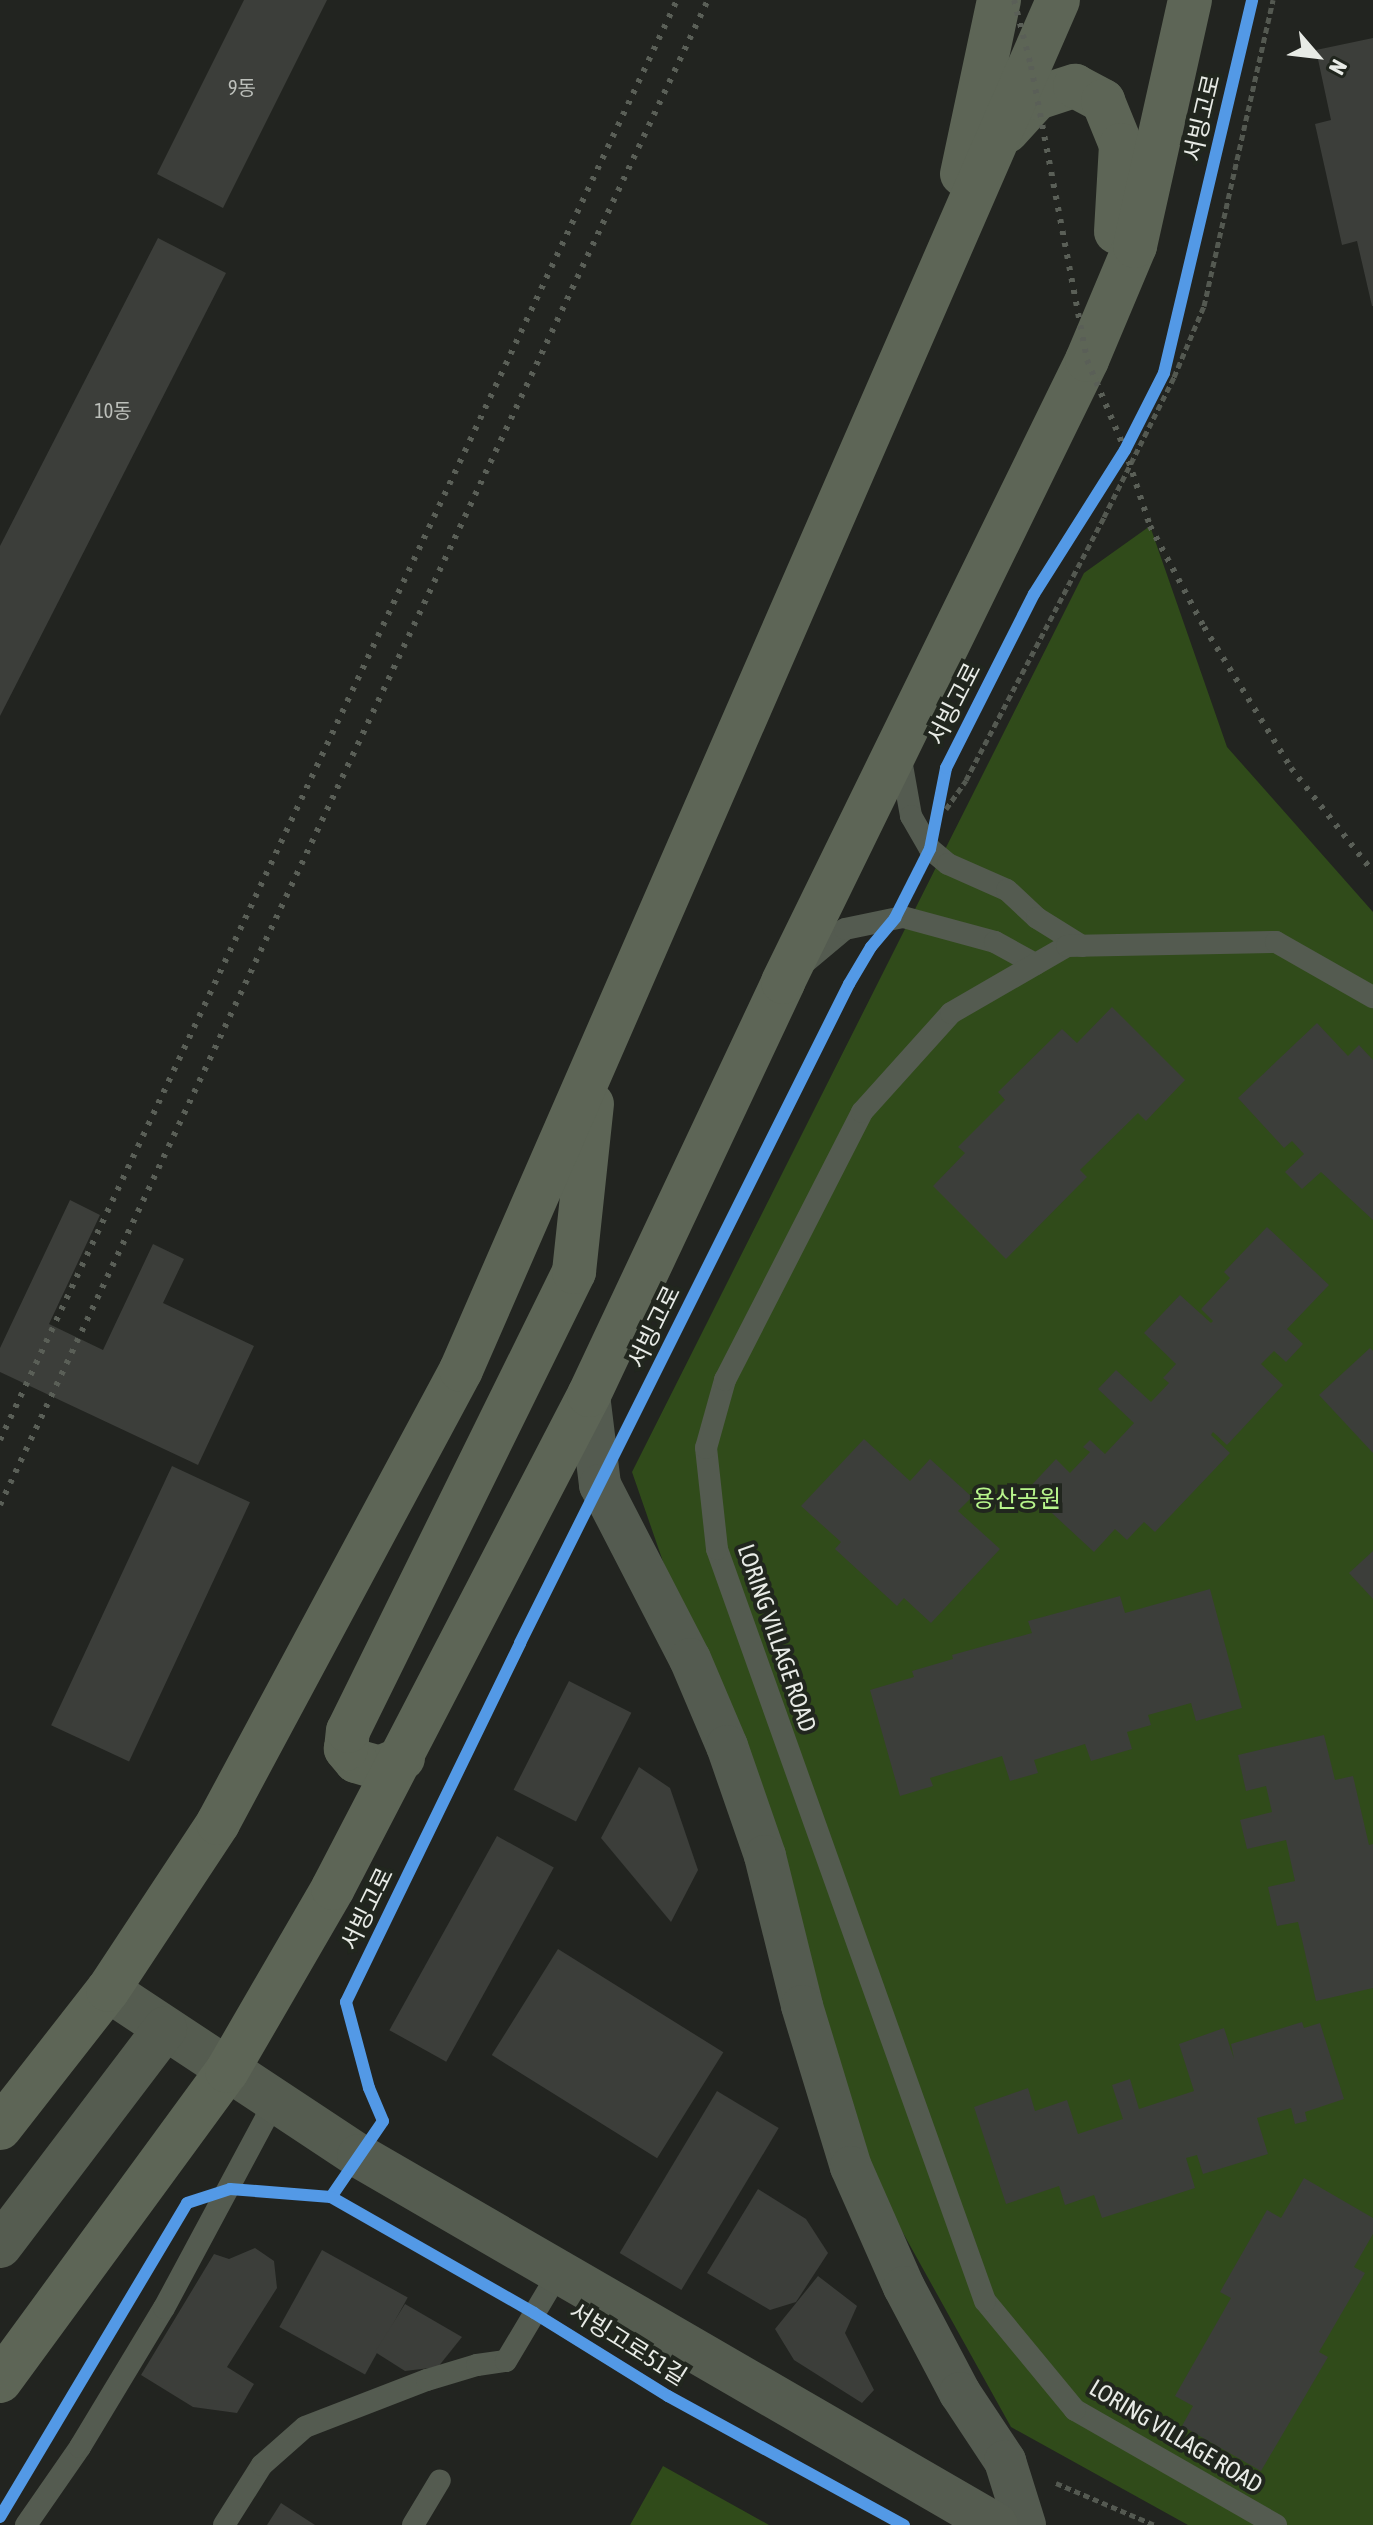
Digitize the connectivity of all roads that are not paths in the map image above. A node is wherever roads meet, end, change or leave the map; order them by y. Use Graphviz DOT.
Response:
graph roads {
  1 [pos="999,0"];
  2 [pos="1058,0"];
  3 [pos="1190,0"];
  4 [pos="995,145"];
  5 [pos="944,255"];
  6 [pos="1112,300"];
  7 [pos="899,749"];
  8 [pos="1082,946"];
  9 [pos="1035,964"];
  10 [pos="783,982"];
  11 [pos="1373,997"];
  12 [pos="596,1062"];
  13 [pos="589,1395"];
  14 [pos="403,1758"];
  15 [pos="108,1990"];
  16 [pos="165,2029"];
  17 [pos="227,2071"];
  18 [pos="275,2101"];
  19 [pos="0,2128"];
  20 [pos="0,2246"];
  21 [pos="559,2272"];
  22 [pos="0,2381"];
  23 [pos="440,2480"];
  24 [pos="26,2525"];
  25 [pos="224,2525"];
  26 [pos="413,2525"];
  27 [pos="996,2525"];
  28 [pos="1025,2525"];
  29 [pos="1276,2525"];
  1 -- 5 [label="main road"];
  2 -- 4 [label="main road"];
  3 -- 6 [label="main road, 서빙고로"];
  4 -- 5 [label="main road"];
  4 -- 6 [label="main road"];
  5 -- 12 [label="main road"];
  6 -- 7 [label="main road, 서빙고로"];
  7 -- 8 [label="lane"];
  7 -- 10 [label="main road, 서빙고로"];
  8 -- 9 [label="lane, LORING VILLAGE ROAD"];
  8 -- 11 [label="lane, LORING VILLAGE ROAD"];
  9 -- 10 [label="lane"];
  9 -- 29 [label="lane, LORING VILLAGE ROAD"];
  10 -- 13 [label="main road, 서빙고로"];
  12 -- 14 [label="main road"];
  12 -- 15 [label="main road"];
  13 -- 14 [label="main road, 서빙고로"];
  13 -- 28 [label="street"];
  14 -- 17 [label="main road, 서빙고로"];
  15 -- 16 [label="main road, 서빙고로51길"];
  15 -- 19 [label="main road"];
  16 -- 17 [label="main road, 서빙고로51길"];
  16 -- 20 [label="main road"];
  17 -- 18 [label="main road, 서빙고로51길"];
  17 -- 22 [label="main road, 서빙고로"];
  18 -- 21 [label="main road, 서빙고로51길"];
  18 -- 24 [label="lane"];
  21 -- 25 [label="lane"];
  21 -- 27 [label="main road, 서빙고로51길"];
  23 -- 26 [label="lane"];
}
